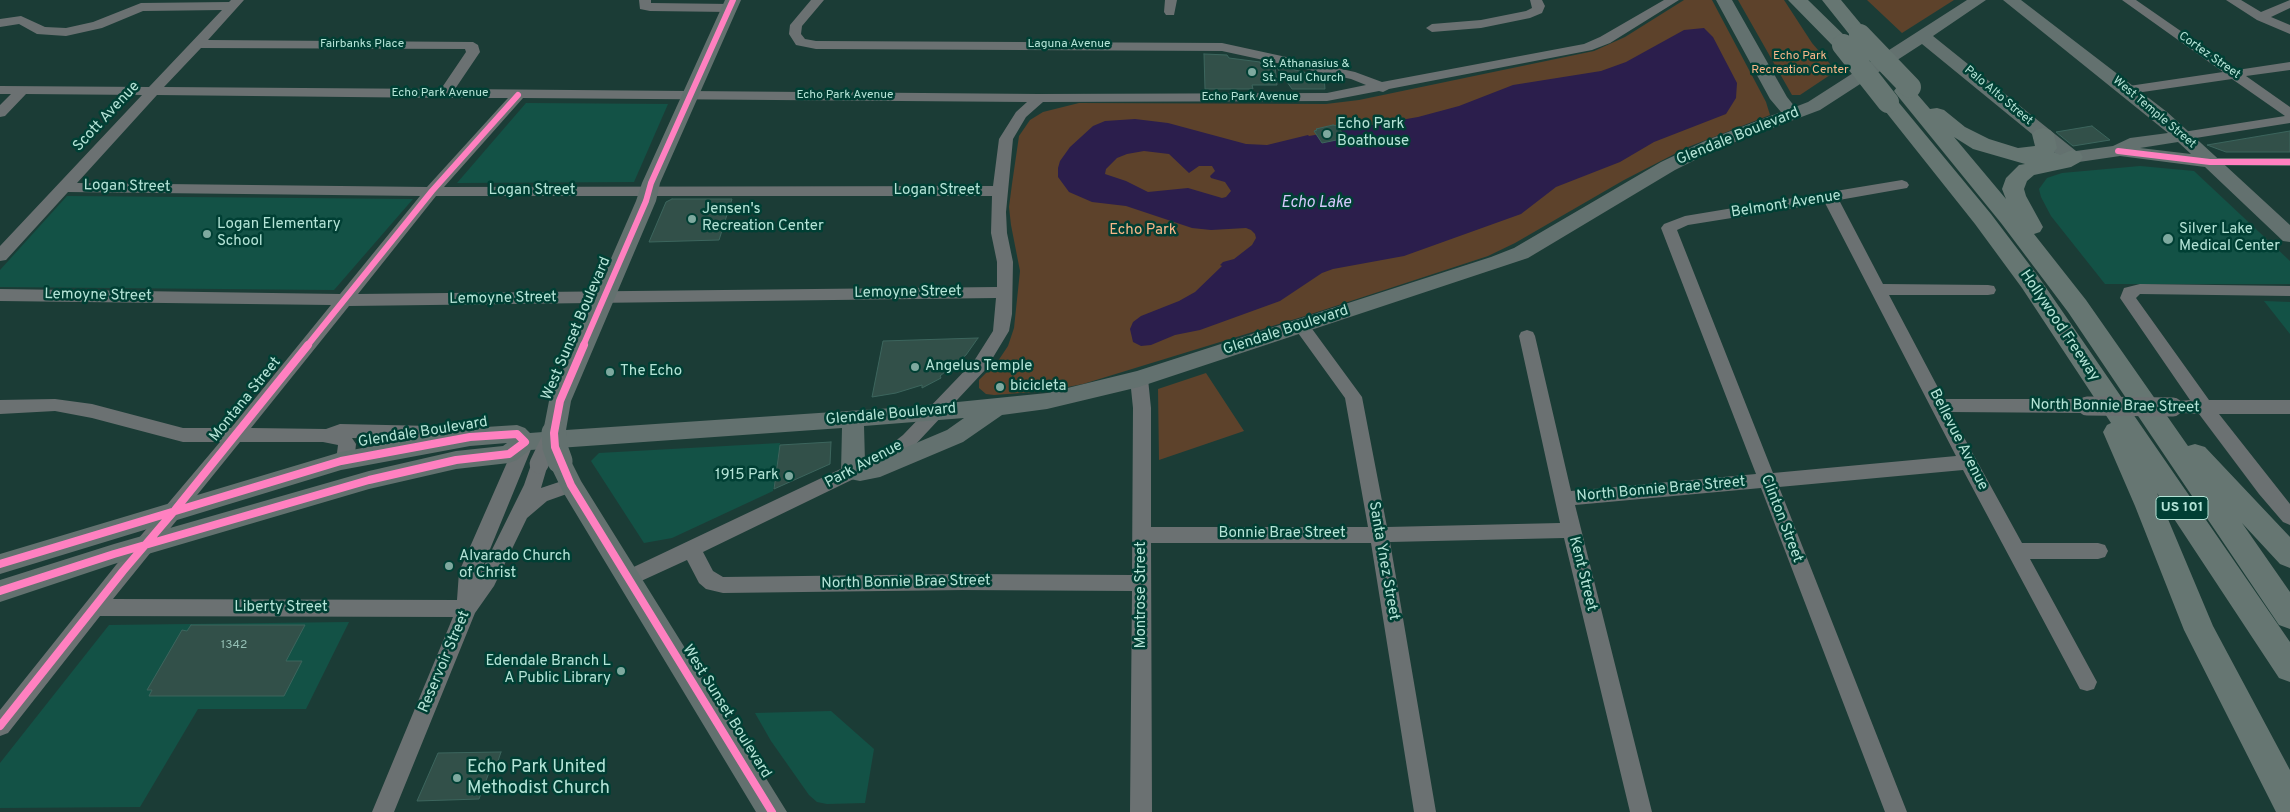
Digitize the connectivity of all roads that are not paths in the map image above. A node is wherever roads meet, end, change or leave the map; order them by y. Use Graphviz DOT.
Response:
graph roads {
  1 [pos="645,0"];
  2 [pos="818,0"];
  3 [pos="1536,0"];
  4 [pos="1673,0"];
  5 [pos="1724,0"];
  6 [pos="1798,0"];
  7 [pos="1807,0"];
  8 [pos="1831,0"];
  9 [pos="1978,0"];
  10 [pos="2011,0"];
  11 [pos="2128,0"];
  12 [pos="2232,0"];
  13 [pos="235,3"];
  14 [pos="2290,3"];
  15 [pos="731,4"];
  16 [pos="2261,17"];
  17 [pos="0,22"];
  18 [pos="1432,28"];
  19 [pos="2290,30"];
  20 [pos="1922,37"];
  21 [pos="1851,40"];
  22 [pos="197,44"];
  23 [pos="2290,66"];
  24 [pos="2234,74"];
  25 [pos="1383,88"];
  26 [pos="0,90"];
  27 [pos="23,90"];
  28 [pos="2129,90"];
  29 [pos="154,92"];
  30 [pos="1901,93"];
  31 [pos="445,94"];
  32 [pos="692,94"];
  33 [pos="518,95"];
  34 [pos="1039,98"];
  35 [pos="0,113"];
  36 [pos="2290,113"];
  37 [pos="1793,115"];
  38 [pos="2290,120"];
  39 [pos="2043,134"];
  40 [pos="2182,136"];
  41 [pos="1995,149"];
  42 [pos="2118,151"];
  43 [pos="2072,157"];
  44 [pos="2210,162"];
  45 [pos="2290,162"];
  46 [pos="1902,185"];
  47 [pos="64,187"];
  48 [pos="432,191"];
  49 [pos="648,191"];
  50 [pos="1000,191"];
  51 [pos="1830,198"];
  52 [pos="1671,226"];
  53 [pos="2290,236"];
  54 [pos="8,239"];
  55 [pos="0,256"];
  56 [pos="1879,289"];
  57 [pos="1988,290"];
  58 [pos="2290,290"];
  59 [pos="1006,292"];
  60 [pos="0,294"];
  61 [pos="604,298"];
  62 [pos="346,300"];
  63 [pos="2077,306"];
  64 [pos="1301,326"];
  65 [pos="1527,336"];
  66 [pos="2088,345"];
  67 [pos="1139,379"];
  68 [pos="1940,405"];
  69 [pos="998,406"];
  70 [pos="0,407"];
  71 [pos="2290,407"];
  72 [pos="2205,408"];
  73 [pos="936,412"];
  74 [pos="848,419"];
  75 [pos="236,435"];
  76 [pos="323,435"];
  77 [pos="470,437"];
  78 [pos="525,442"];
  79 [pos="340,461"];
  80 [pos="549,462"];
  81 [pos="1968,462"];
  82 [pos="853,472"];
  83 [pos="1766,480"];
  84 [pos="571,485"];
  85 [pos="1564,499"];
  86 [pos="175,510"];
  87 [pos="518,517"];
  88 [pos="2290,517"];
  89 [pos="1571,530"];
  90 [pos="1142,535"];
  91 [pos="1379,535"];
  92 [pos="150,541"];
  93 [pos="690,549"];
  94 [pos="2018,551"];
  95 [pos="2098,551"];
  96 [pos="2290,556"];
  97 [pos="0,564"];
  98 [pos="628,579"];
  99 [pos="1142,583"];
  100 [pos="0,591"];
  101 [pos="96,607"];
  102 [pos="466,609"];
  103 [pos="2290,616"];
  104 [pos="2290,668"];
  105 [pos="2087,682"];
  106 [pos="0,726"];
  107 [pos="2290,804"];
  108 [pos="383,812"];
  109 [pos="772,812"];
  110 [pos="1141,812"];
  111 [pos="1425,812"];
  112 [pos="1641,812"];
  113 [pos="1896,812"];
  1 -- 15 [label="street"];
  2 -- 25 [label="street, Laguna Avenue"];
  3 -- 18 [label="street"];
  4 -- 25 [label="street, Echo Park Avenue"];
  5 -- 37 [label="main road"];
  6 -- 21 [label="highway"];
  7 -- 21 [label="highway, Hollywood Freeway / US 101"];
  8 -- 21 [label="highway, Hollywood Freeway / US 101"];
  9 -- 20 [label="main road, Glendale Boulevard"];
  10 -- 28 [label="main road, West Temple Street"];
  11 -- 24 [label="street, Cortez Street"];
  12 -- 16 [label="street"];
  13 -- 17 [label="street"];
  13 -- 22 [label="street, Scott Avenue"];
  14 -- 16 [label="street"];
  15 -- 32 [label="main road, West Sunset Boulevard"];
  16 -- 19 [label="street"];
  20 -- 37 [label="main road, Glendale Boulevard"];
  20 -- 39 [label="main road, Palo Alto Street"];
  21 -- 30 [label="highway, Hollywood Freeway / US 101, bridge"];
  21 -- 30 [label="highway, bridge"];
  22 -- 29 [label="street, Scott Avenue"];
  22 -- 31 [label="street, Fairbanks Place"];
  23 -- 24 [label="street"];
  24 -- 28 [label="street"];
  24 -- 36 [label="street, Cortez Street"];
  25 -- 34 [label="street, Echo Park Avenue"];
  26 -- 27 [label="street, Echo Park Avenue"];
  27 -- 29 [label="street, Echo Park Avenue"];
  27 -- 35 [label="street"];
  28 -- 40 [label="main road, West Temple Street"];
  29 -- 31 [label="street, Echo Park Avenue"];
  29 -- 47 [label="street, Scott Avenue"];
  30 -- 41 [label="highway"];
  30 -- 63 [label="highway, Hollywood Freeway / US 101"];
  30 -- 66 [label="highway, Hollywood Freeway / US 101"];
  31 -- 33 [label="street, Echo Park Avenue"];
  32 -- 33 [label="street, Echo Park Avenue"];
  32 -- 34 [label="street, Echo Park Avenue"];
  32 -- 49 [label="main road, West Sunset Boulevard"];
  33 -- 48 [label="street, Montana Street"];
  34 -- 50 [label="street, Park Avenue"];
  37 -- 64 [label="main road, Glendale Boulevard"];
  38 -- 40 [label="street"];
  39 -- 41 [label="highway"];
  39 -- 43 [label="main road, Palo Alto Street"];
  40 -- 42 [label="main road"];
  40 -- 44 [label="main road, West Temple Street"];
  41 -- 43 [label="highway"];
  42 -- 43 [label="main road"];
  42 -- 44 [label="main road"];
  43 -- 63 [label="highway"];
  44 -- 45 [label="street"];
  44 -- 53 [label="main road, West Temple Street"];
  46 -- 51 [label="street, Belmont Avenue"];
  47 -- 48 [label="street, Logan Street"];
  47 -- 54 [label="street, Scott Avenue"];
  48 -- 49 [label="street, Logan Street"];
  48 -- 62 [label="street, Montana Street"];
  49 -- 50 [label="street, Logan Street"];
  49 -- 61 [label="main road, West Sunset Boulevard"];
  50 -- 59 [label="street, Park Avenue"];
  51 -- 52 [label="street, Belmont Avenue"];
  51 -- 56 [label="street, Bellevue Avenue"];
  52 -- 83 [label="street, Clinton Street"];
  54 -- 55 [label="street, Scott Avenue"];
  56 -- 57 [label="street"];
  56 -- 68 [label="street, Bellevue Avenue"];
  58 -- 72 [label="street"];
  59 -- 61 [label="street, Lemoyne Street"];
  59 -- 73 [label="street, Park Avenue"];
  60 -- 62 [label="street, Lemoyne Street"];
  61 -- 62 [label="street, Lemoyne Street"];
  61 -- 80 [label="main road, West Sunset Boulevard, bridge"];
  62 -- 75 [label="street, Montana Street"];
  63 -- 66 [label="highway, Hollywood Freeway / US 101"];
  64 -- 67 [label="main road, Glendale Boulevard"];
  64 -- 91 [label="street, Santa Ynez Street"];
  65 -- 85 [label="street, Kent Street"];
  66 -- 96 [label="highway"];
  66 -- 103 [label="highway, Hollywood Freeway / US 101"];
  66 -- 104 [label="highway, Hollywood Freeway / US 101"];
  66 -- 107 [label="highway"];
  67 -- 69 [label="main road, Glendale Boulevard"];
  67 -- 90 [label="street, Montrose Street"];
  68 -- 72 [label="street, North Bonnie Brae Street, bridge"];
  68 -- 81 [label="street, Bellevue Avenue"];
  69 -- 73 [label="main road, Glendale Boulevard"];
  69 -- 82 [label="main road"];
  70 -- 75 [label="street"];
  71 -- 72 [label="street, North Bonnie Brae Street"];
  72 -- 88 [label="street"];
  73 -- 74 [label="main road, Glendale Boulevard"];
  73 -- 82 [label="street, Park Avenue"];
  74 -- 78 [label="main road, Glendale Boulevard"];
  74 -- 82 [label="main road"];
  75 -- 76 [label="street"];
  75 -- 86 [label="street, Montana Street"];
  76 -- 77 [label="street"];
  76 -- 79 [label="street"];
  77 -- 78 [label="main road, Glendale Boulevard"];
  77 -- 79 [label="main road, Glendale Boulevard"];
  78 -- 92 [label="main road, Glendale Boulevard"];
  78 -- 102 [label="street"];
  79 -- 86 [label="main road, Glendale Boulevard"];
  79 -- 92 [label="main road"];
  80 -- 84 [label="main road, West Sunset Boulevard"];
  80 -- 87 [label="street, Reservoir Street"];
  81 -- 83 [label="street, North Bonnie Brae Street"];
  81 -- 94 [label="street, Bellevue Avenue"];
  82 -- 93 [label="street, Park Avenue"];
  83 -- 85 [label="street, North Bonnie Brae Street"];
  83 -- 113 [label="street, Clinton Street"];
  84 -- 87 [label="street, Reservoir Street"];
  84 -- 98 [label="main road, West Sunset Boulevard"];
  85 -- 89 [label="street, Kent Street"];
  86 -- 92 [label="street, Montana Street"];
  86 -- 97 [label="main road, Glendale Boulevard"];
  87 -- 102 [label="street, Reservoir Street"];
  89 -- 91 [label="street, Bonnie Brae Street"];
  89 -- 112 [label="street, Kent Street"];
  90 -- 91 [label="street, Bonnie Brae Street"];
  90 -- 99 [label="street, Montrose Street"];
  91 -- 111 [label="street, Santa Ynez Street"];
  92 -- 100 [label="main road, Glendale Boulevard"];
  92 -- 101 [label="street, Montana Street"];
  93 -- 98 [label="street, Park Avenue"];
  93 -- 99 [label="street, North Bonnie Brae Street"];
  94 -- 95 [label="street"];
  94 -- 105 [label="street, Bellevue Avenue"];
  98 -- 109 [label="main road, West Sunset Boulevard"];
  99 -- 110 [label="street, Montrose Street"];
  101 -- 102 [label="street, Liberty Street"];
  101 -- 106 [label="street, Montana Street"];
  102 -- 108 [label="street, Reservoir Street"];
}
